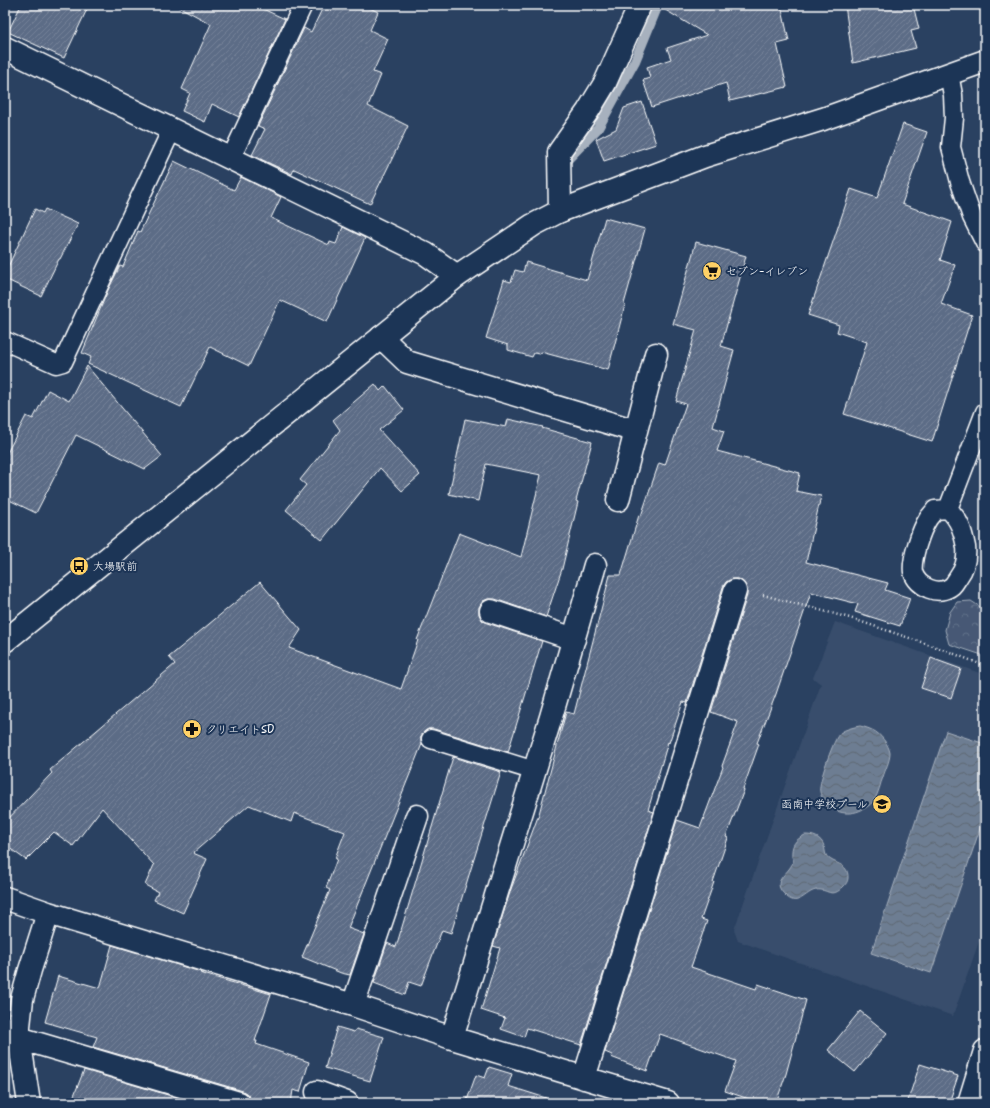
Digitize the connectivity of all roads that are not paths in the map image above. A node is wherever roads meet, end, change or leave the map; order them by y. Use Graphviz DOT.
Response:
graph roads {
  1 [pos="303,5"];
  2 [pos="640,5"];
  3 [pos="5,48"];
  4 [pos="985,61"];
  5 [pos="949,74"];
  6 [pos="172,129"];
  7 [pos="231,158"];
  8 [pos="560,211"];
  9 [pos="985,243"];
  10 [pos="457,276"];
  11 [pos="381,338"];
  12 [pos="5,341"];
  13 [pos="656,354"];
  14 [pos="985,412"];
  15 [pos="636,430"];
  16 [pos="618,500"];
  17 [pos="948,509"];
  18 [pos="595,564"];
  19 [pos="736,591"];
  20 [pos="491,611"];
  21 [pos="574,638"];
  22 [pos="5,641"];
  23 [pos="431,739"];
  24 [pos="534,771"];
  25 [pos="417,816"];
  26 [pos="5,898"];
  27 [pos="48,913"];
  28 [pos="353,1005"];
  29 [pos="10,1038"];
  30 [pos="452,1038"];
  31 [pos="985,1051"];
  32 [pos="584,1078"];
  33 [pos="317,1092"];
  34 [pos="29,1103"];
  35 [pos="239,1103"];
  36 [pos="347,1103"];
  37 [pos="668,1103"];
  38 [pos="969,1103"];
  1 -- 7 [label="lane"];
  2 -- 8 [label="street"];
  3 -- 6 [label="street"];
  4 -- 5 [label="street"];
  5 -- 8 [label="street"];
  5 -- 9 [label="lane"];
  6 -- 7 [label="street"];
  6 -- 12 [label="lane"];
  7 -- 10 [label="street"];
  8 -- 10 [label="street"];
  10 -- 11 [label="street"];
  11 -- 15 [label="street"];
  11 -- 22 [label="street"];
  13 -- 15 [label="street"];
  14 -- 17 [label="lane"];
  15 -- 16 [label="street"];
  18 -- 21 [label="street"];
  19 -- 32 [label="street"];
  20 -- 21 [label="street"];
  21 -- 24 [label="street"];
  23 -- 24 [label="lane"];
  24 -- 30 [label="street"];
  25 -- 28 [label="street"];
  26 -- 27 [label="street"];
  27 -- 28 [label="street"];
  27 -- 29 [label="street"];
  28 -- 30 [label="street"];
  29 -- 34 [label="street"];
  29 -- 35 [label="street"];
  30 -- 32 [label="street"];
  31 -- 38 [label="street"];
  32 -- 37 [label="street"];
  33 -- 36 [label="street"];
}
